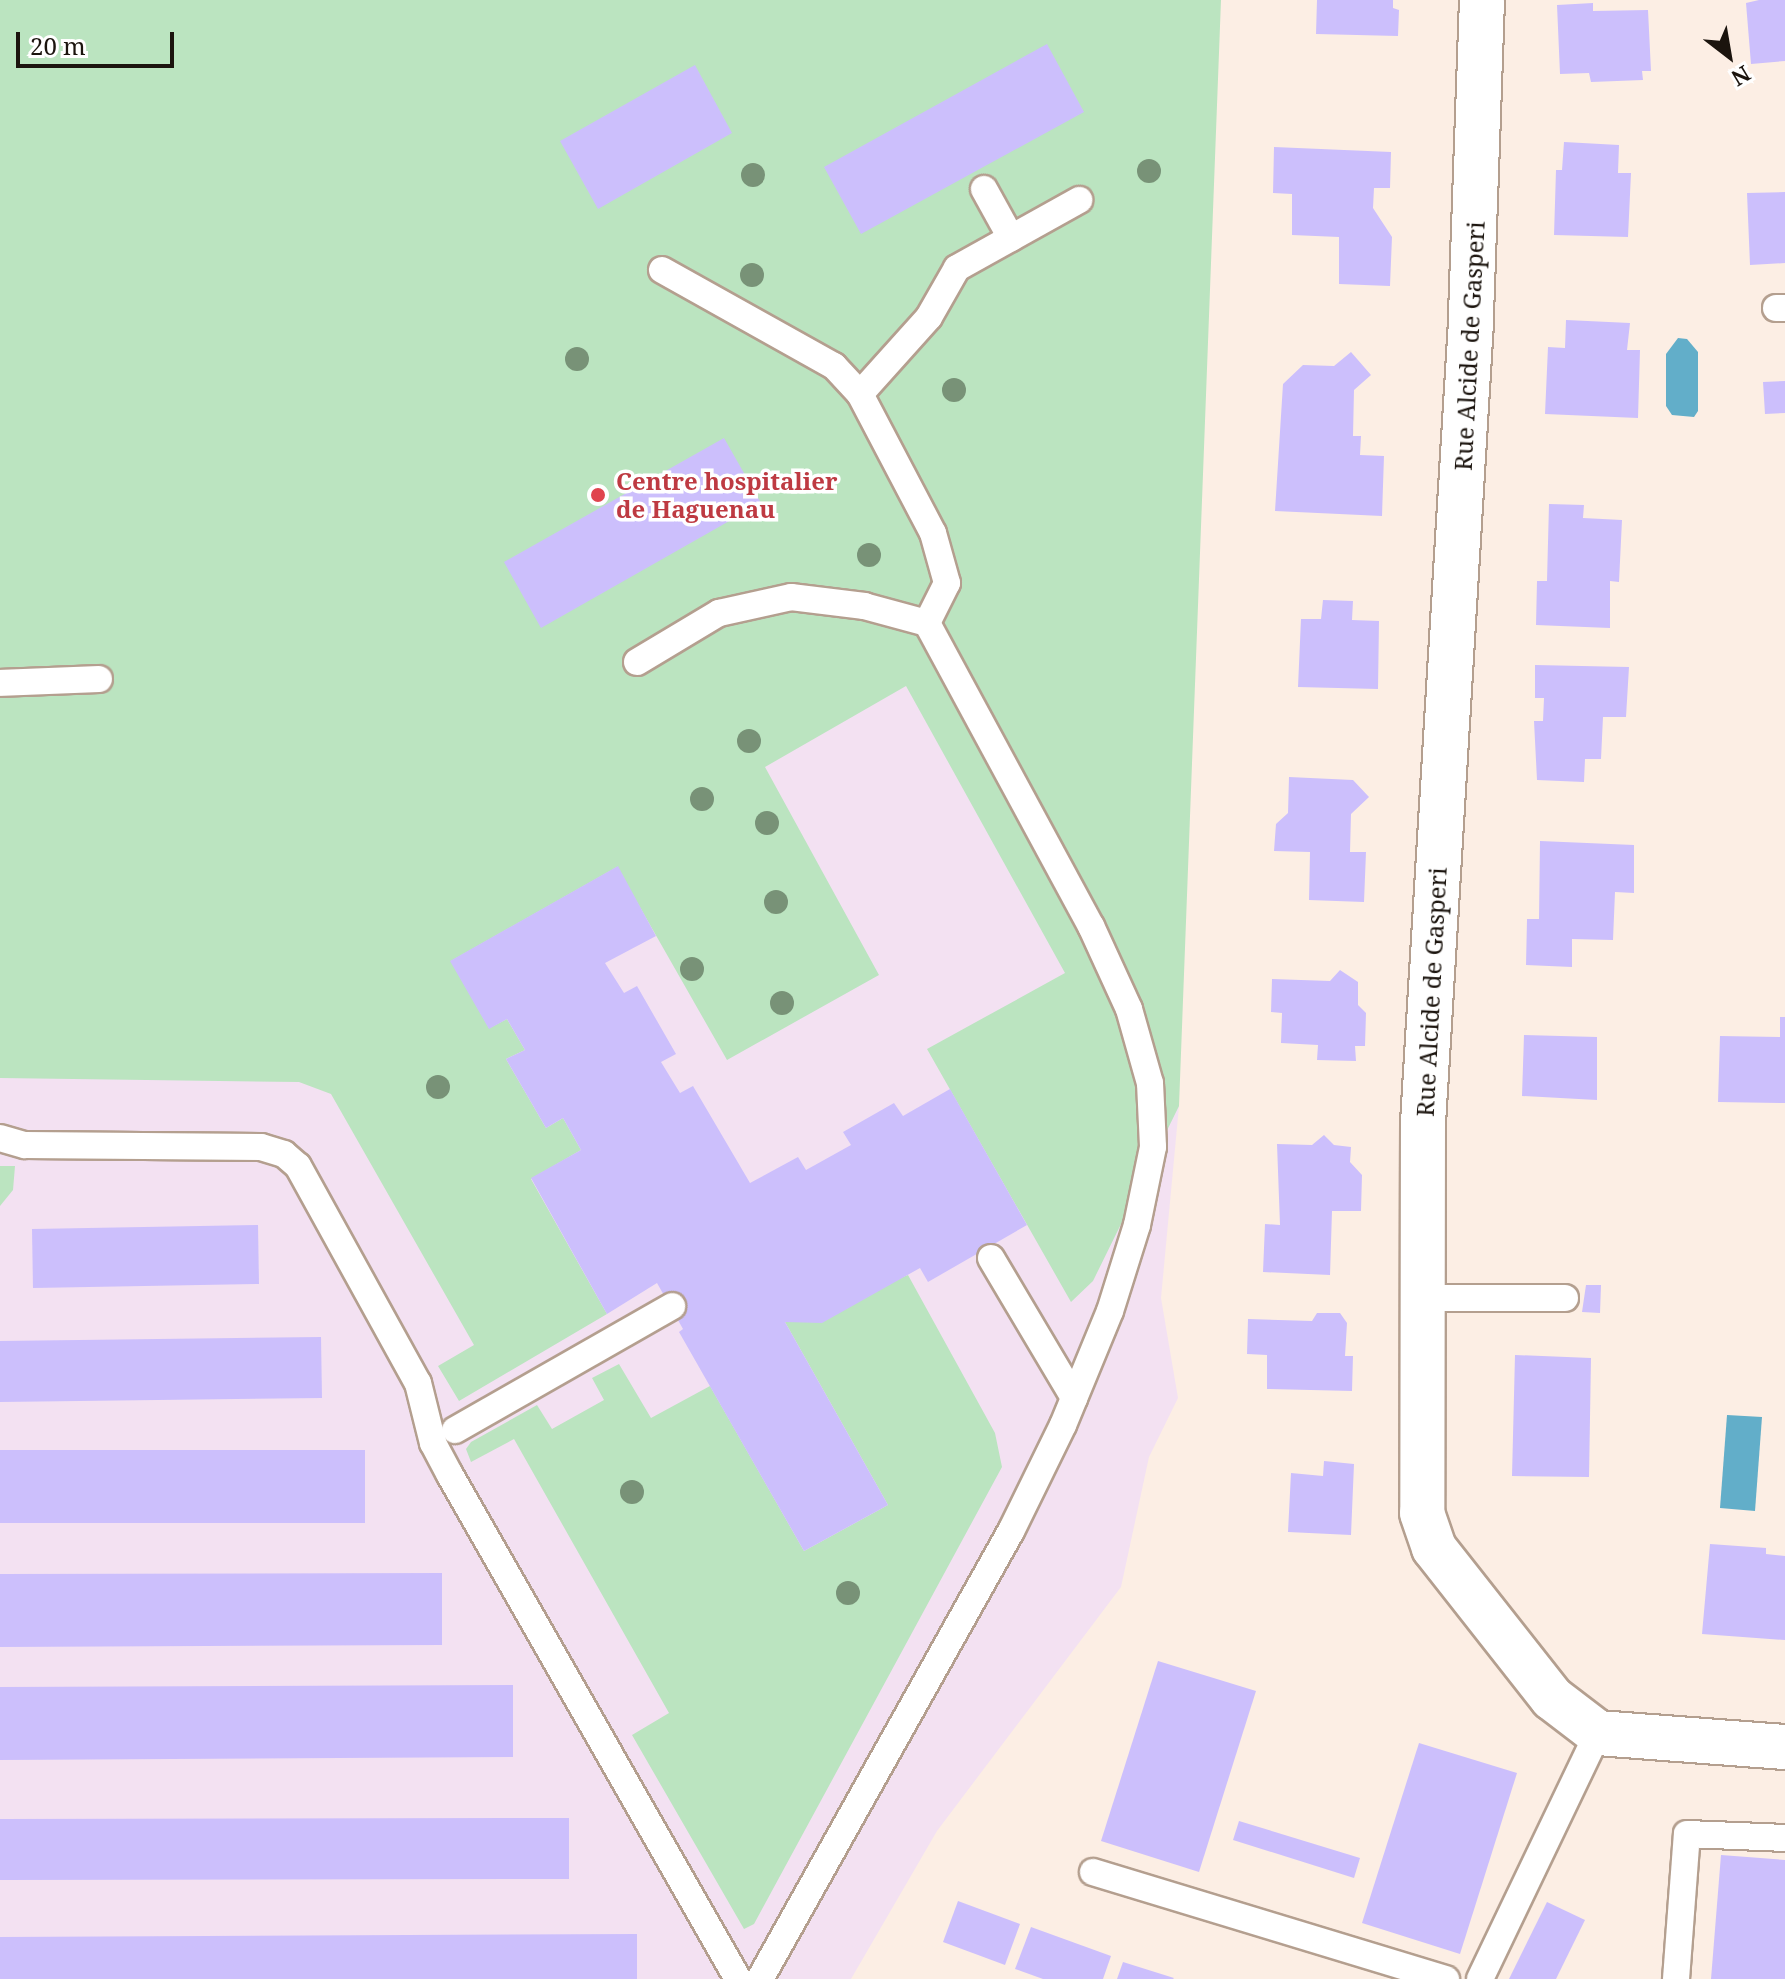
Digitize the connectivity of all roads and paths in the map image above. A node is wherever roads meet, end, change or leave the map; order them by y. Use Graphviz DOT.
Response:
graph roads {
  1 [pos="1482,0"];
  2 [pos="984,189"];
  3 [pos="1079,200"];
  4 [pos="1011,238"];
  5 [pos="662,270"];
  6 [pos="860,394"];
  7 [pos="927,623"];
  8 [pos="637,662"];
  9 [pos="99,679"];
  10 [pos="0,683"];
  11 [pos="0,1138"];
  12 [pos="991,1258"];
  13 [pos="1422,1298"];
  14 [pos="1565,1298"];
  15 [pos="672,1306"];
  16 [pos="1074,1398"];
  17 [pos="455,1430"];
  18 [pos="1598,1733"];
  19 [pos="1785,1747"];
  20 [pos="1785,1838"];
  21 [pos="1093,1872"];
  22 [pos="738,1979"];
  23 [pos="760,1979"];
  24 [pos="1446,1979"];
  25 [pos="1480,1979"];
  26 [pos="1676,1979"];
  1 -- 13 [label="street, Rue Alcide de Gasperi"];
  2 -- 4 [label="lane"];
  3 -- 4 [label="lane"];
  4 -- 6 [label="lane"];
  5 -- 6 [label="lane"];
  6 -- 7 [label="lane"];
  7 -- 8 [label="lane"];
  7 -- 16 [label="lane"];
  9 -- 10 [label="lane"];
  11 -- 22 [label="lane"];
  12 -- 16 [label="lane"];
  13 -- 14 [label="lane"];
  13 -- 18 [label="street, Rue Alcide de Gasperi"];
  15 -- 17 [label="lane"];
  16 -- 23 [label="lane"];
  18 -- 19 [label="street"];
  18 -- 25 [label="lane"];
  20 -- 26 [label="lane"];
  21 -- 24 [label="lane"];
}
